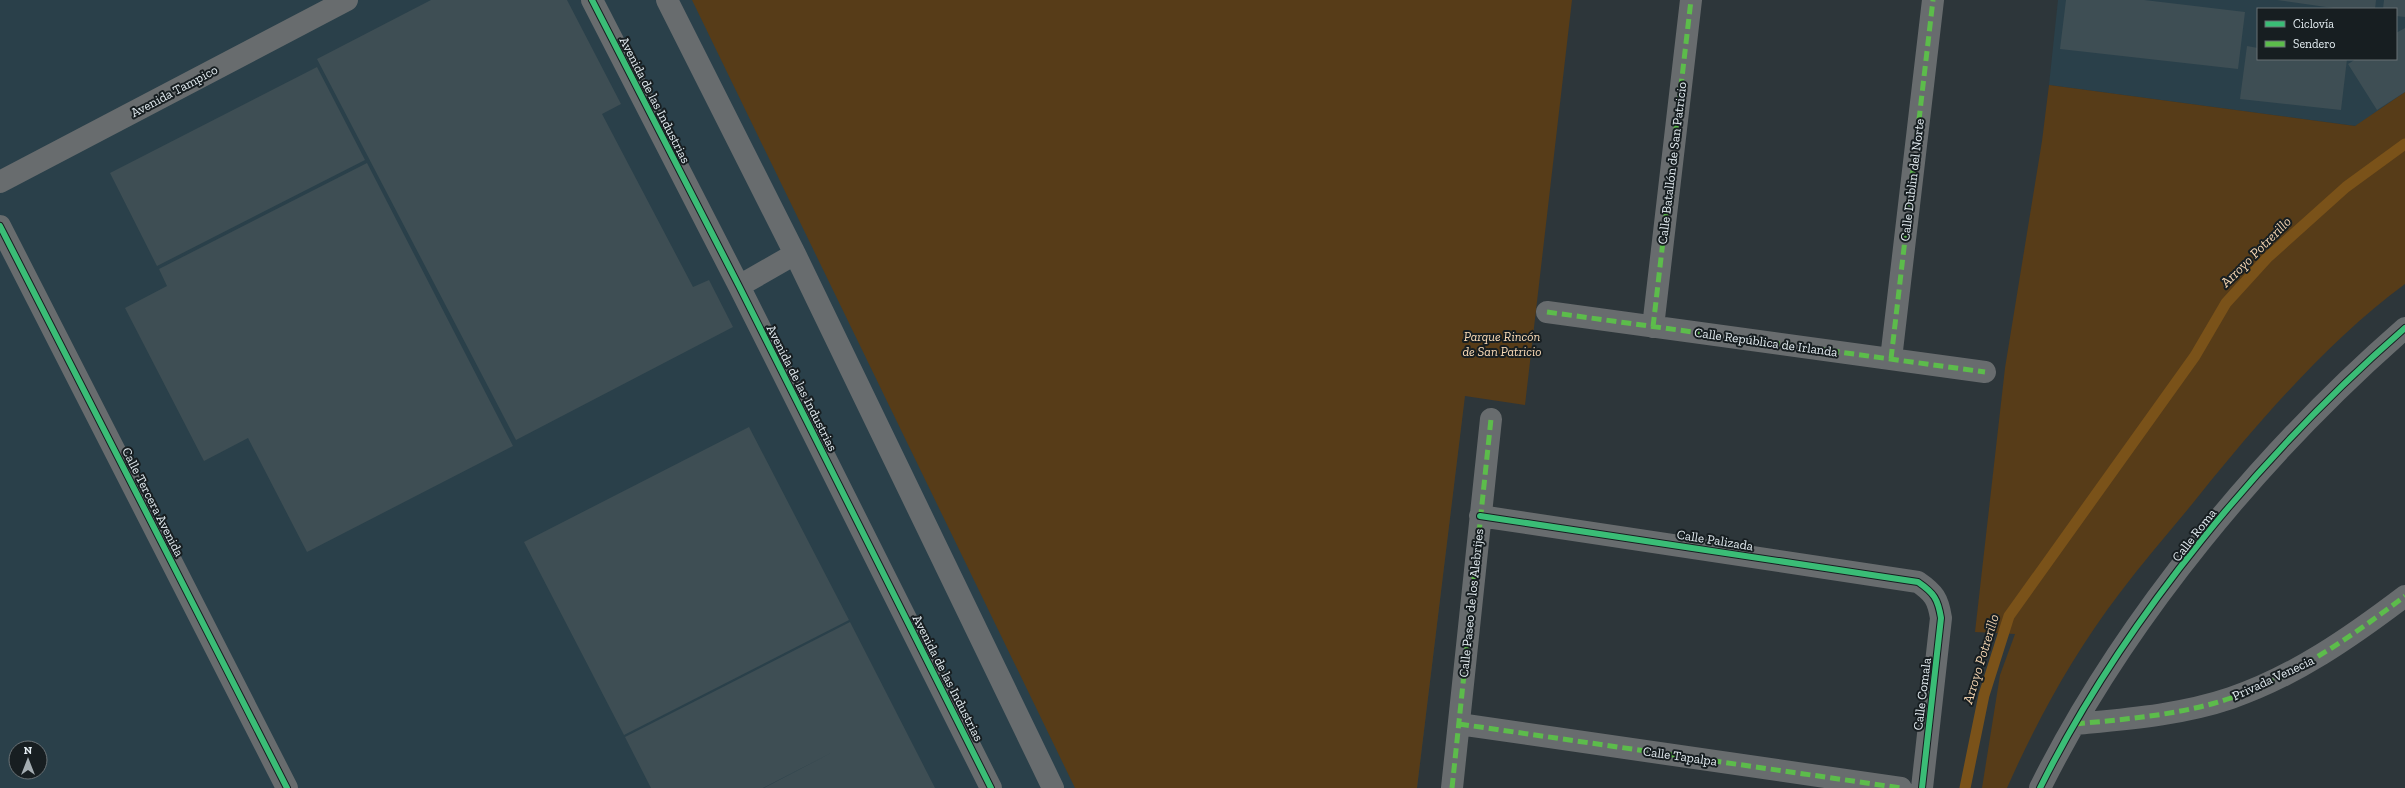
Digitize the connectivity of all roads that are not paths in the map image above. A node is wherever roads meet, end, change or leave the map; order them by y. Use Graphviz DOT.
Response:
graph roads {
  1 [pos="347,0"];
  2 [pos="592,0"];
  3 [pos="667,0"];
  4 [pos="1692,0"];
  5 [pos="1933,0"];
  6 [pos="0,182"];
  7 [pos="0,226"];
  8 [pos="795,254"];
  9 [pos="739,286"];
  10 [pos="1547,312"];
  11 [pos="1653,327"];
  12 [pos="2405,328"];
  13 [pos="1891,359"];
  14 [pos="1985,372"];
  15 [pos="1491,419"];
  16 [pos="1480,516"];
  17 [pos="2405,596"];
  18 [pos="1939,602"];
  19 [pos="1459,724"];
  20 [pos="2075,724"];
  21 [pos="287,788"];
  22 [pos="991,788"];
  23 [pos="1053,788"];
  24 [pos="1452,788"];
  25 [pos="1901,788"];
  26 [pos="1922,788"];
  27 [pos="2040,788"];
  1 -- 6 [label="street, Avenida Tampico"];
  2 -- 9 [label="street, Avenida de las Industrias"];
  3 -- 8 [label="street"];
  4 -- 11 [label="street, Calle Batallón de San Patricio"];
  5 -- 13 [label="street, Calle Dublin del Norte"];
  7 -- 21 [label="street, Calle Tercera Avenida"];
  8 -- 9 [label="street"];
  8 -- 23 [label="street"];
  9 -- 22 [label="street, Avenida de las Industrias"];
  10 -- 11 [label="street, Calle República de Irlanda"];
  11 -- 13 [label="street, Calle República de Irlanda"];
  12 -- 20 [label="street, Calle Roma"];
  13 -- 14 [label="street, Calle República de Irlanda"];
  15 -- 16 [label="street, Calle Paseo de los Alebrijes"];
  16 -- 18 [label="street, Calle Palizada"];
  16 -- 19 [label="street, Calle Paseo de los Alebrijes"];
  17 -- 20 [label="street, Privada Venecia"];
  18 -- 26 [label="street, Calle Comala"];
  19 -- 24 [label="street, Calle Paseo de los Alebrijes"];
  19 -- 25 [label="street, Calle Tapalpa"];
  20 -- 27 [label="street, Calle Roma"];
}
